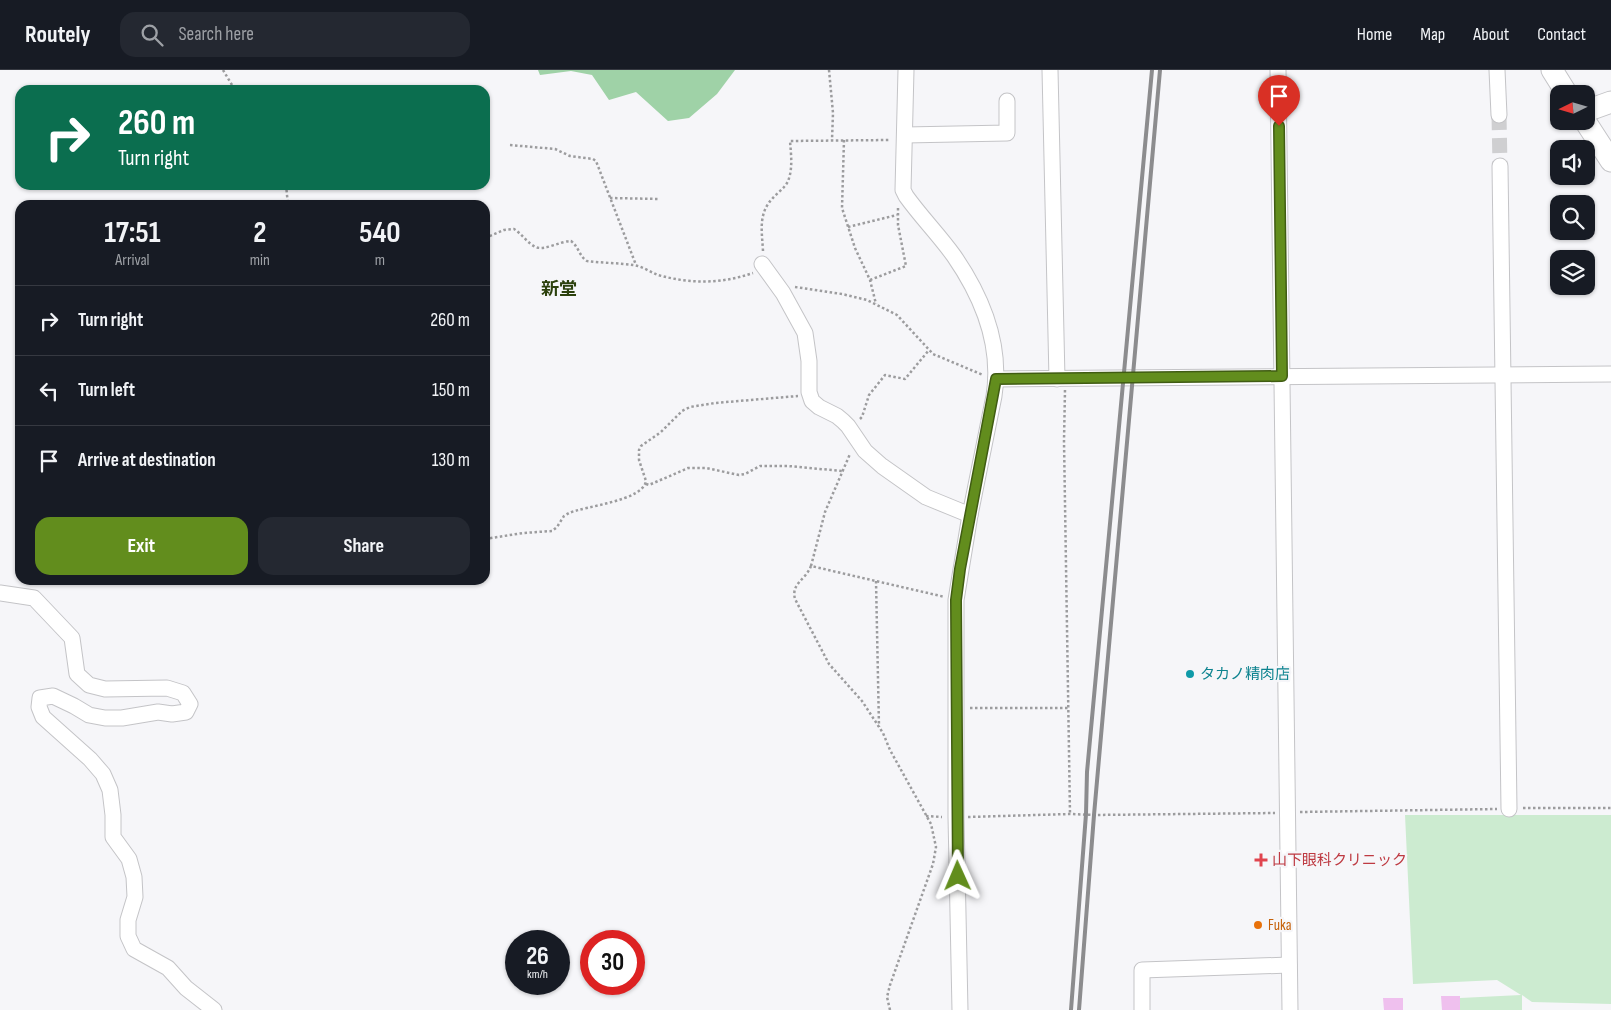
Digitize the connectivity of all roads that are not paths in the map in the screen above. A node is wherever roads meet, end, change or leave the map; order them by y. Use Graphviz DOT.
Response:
graph roads {
  1 [pos="906,70"];
  2 [pos="1050,70"];
  3 [pos="1278,70"];
  4 [pos="1497,70"];
  5 [pos="1552,70"];
  6 [pos="1561,85"];
  7 [pos="1007,101"];
  8 [pos="1499,115"];
  9 [pos="1591,130"];
  10 [pos="905,137"];
  11 [pos="1611,162"];
  12 [pos="1500,166"];
  13 [pos="763,267"];
  14 [pos="1503,374"];
  15 [pos="1611,374"];
  16 [pos="1282,376"];
  17 [pos="996,379"];
  18 [pos="1061,379"];
  19 [pos="970,515"];
  20 [pos="0,593"];
  21 [pos="1509,808"];
  22 [pos="1289,966"];
  23 [pos="214,1010"];
  24 [pos="960,1010"];
  25 [pos="1142,1010"];
  26 [pos="1290,1010"];
  1 -- 10 [label="street"];
  2 -- 18 [label="street"];
  3 -- 16 [label="street"];
  4 -- 8 [label="street"];
  5 -- 6 [label="highway"];
  7 -- 10 [label="street"];
  9 -- 11 [label="highway"];
  10 -- 17 [label="street"];
  12 -- 14 [label="street"];
  13 -- 19 [label="street"];
  14 -- 15 [label="street"];
  14 -- 16 [label="street"];
  14 -- 21 [label="street"];
  16 -- 18 [label="street"];
  16 -- 22 [label="street"];
  17 -- 18 [label="street"];
  17 -- 19 [label="street"];
  19 -- 24 [label="street"];
  20 -- 23 [label="street"];
  22 -- 25 [label="street"];
  22 -- 26 [label="street"];
}
